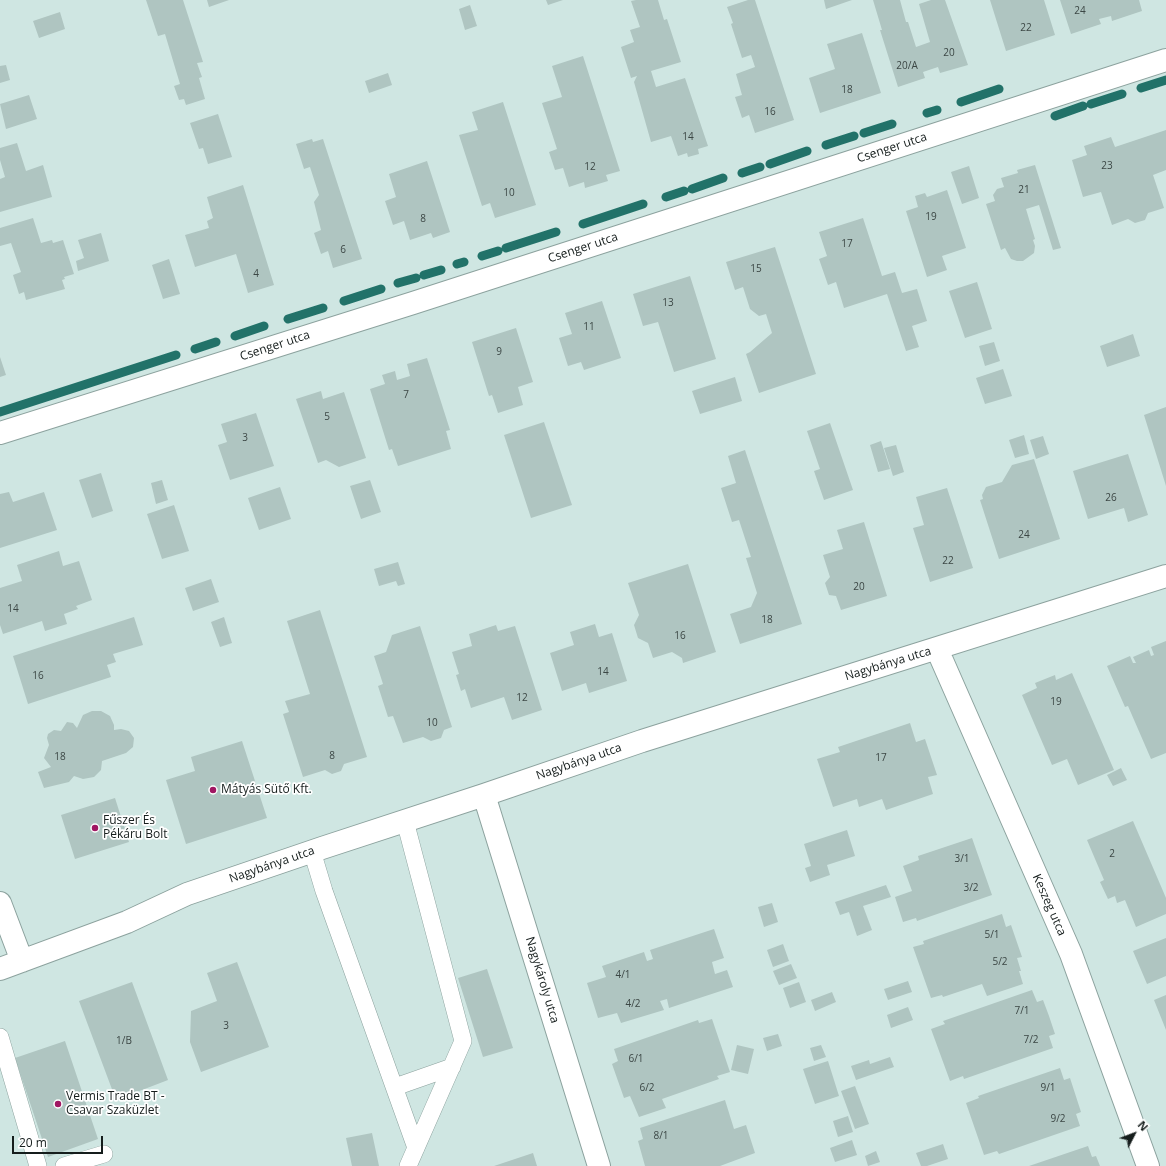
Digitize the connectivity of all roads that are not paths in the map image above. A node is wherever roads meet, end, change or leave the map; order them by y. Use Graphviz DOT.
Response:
graph roads {
  1 [pos="1166,60"];
  2 [pos="0,433"];
  3 [pos="1166,576"];
  4 [pos="937,649"];
  5 [pos="484,795"];
  6 [pos="405,821"];
  7 [pos="312,851"];
  8 [pos="0,903"];
  9 [pos="22,961"];
  10 [pos="0,969"];
  11 [pos="0,1037"];
  12 [pos="452,1067"];
  13 [pos="395,1087"];
  14 [pos="416,1148"];
  15 [pos="104,1154"];
  16 [pos="38,1166"];
  17 [pos="64,1166"];
  18 [pos="408,1166"];
  19 [pos="599,1166"];
  20 [pos="1148,1166"];
  1 -- 2 [label="street, Csenger utca"];
  3 -- 4 [label="street, Nagybánya utca"];
  4 -- 5 [label="street, Nagybánya utca"];
  4 -- 20 [label="street, Keszeg utca"];
  5 -- 6 [label="street, Nagybánya utca"];
  5 -- 19 [label="street, Nagykároly utca"];
  6 -- 7 [label="street, Nagybánya utca"];
  6 -- 12 [label="lane"];
  7 -- 9 [label="street, Nagybánya utca"];
  7 -- 13 [label="lane"];
  8 -- 9 [label="street"];
  9 -- 10 [label="street, Nagybánya utca"];
  11 -- 16 [label="lane"];
  12 -- 13 [label="lane"];
  12 -- 14 [label="lane"];
  13 -- 14 [label="lane"];
  14 -- 18 [label="lane"];
  15 -- 17 [label="lane"];
}
